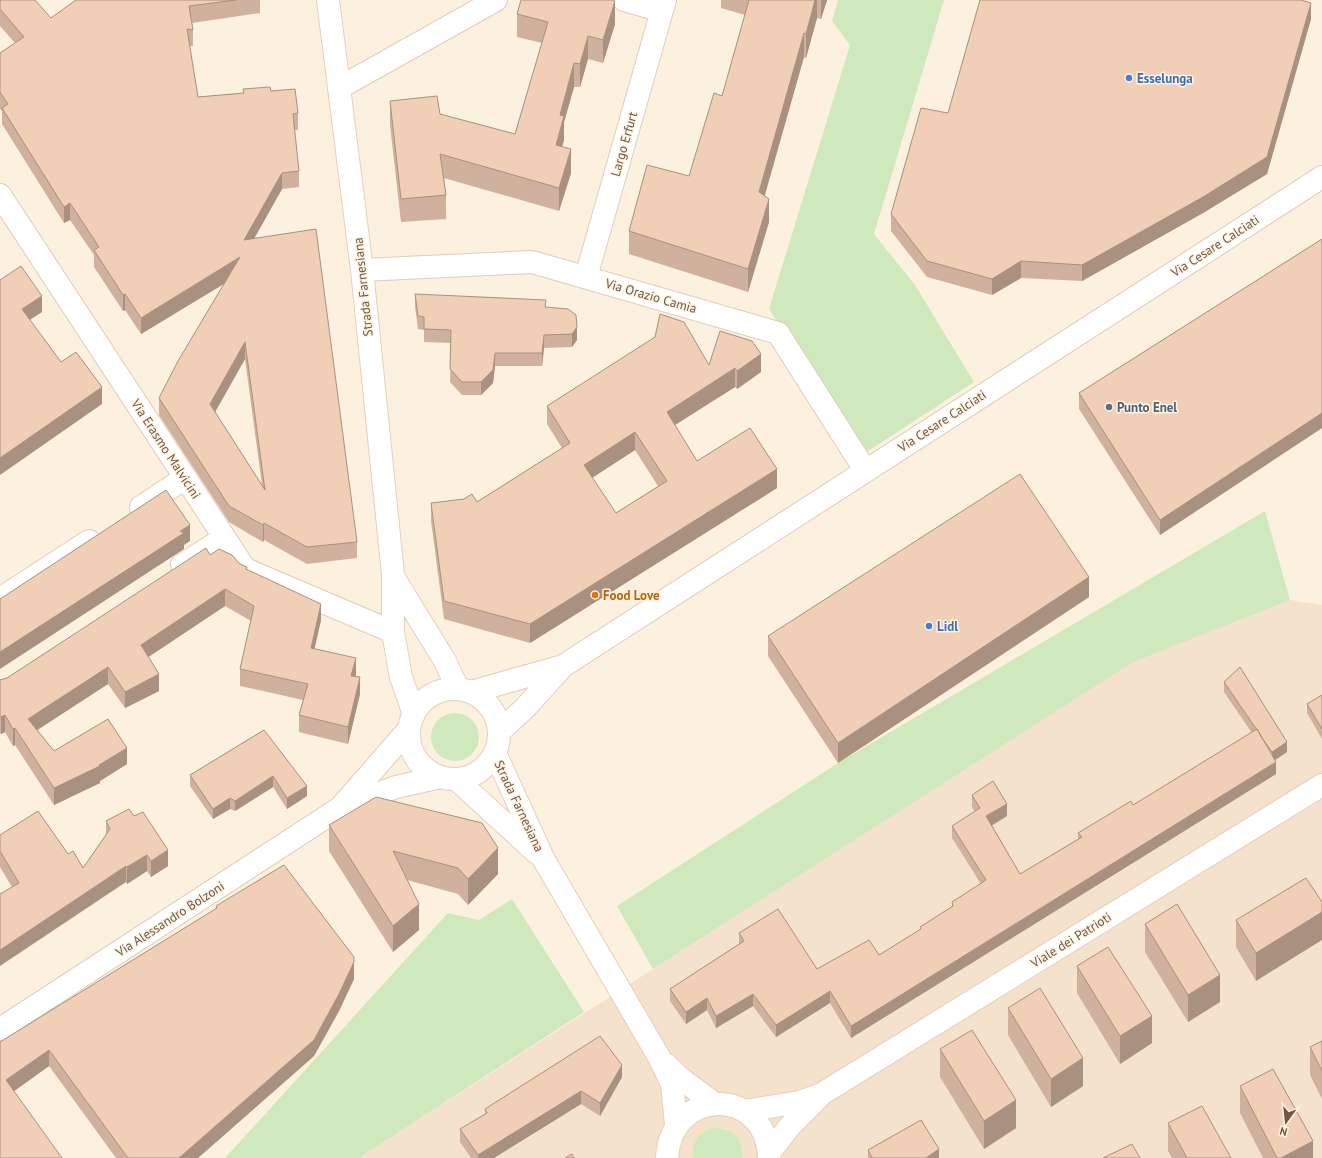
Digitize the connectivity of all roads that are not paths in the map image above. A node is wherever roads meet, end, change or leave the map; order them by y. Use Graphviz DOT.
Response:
graph roads {
  1 [pos="328,0"];
  2 [pos="496,0"];
  3 [pos="624,0"];
  4 [pos="664,6"];
  5 [pos="339,88"];
  6 [pos="1322,177"];
  7 [pos="0,195"];
  8 [pos="362,270"];
  9 [pos="586,277"];
  10 [pos="865,470"];
  11 [pos="185,478"];
  12 [pos="126,517"];
  13 [pos="106,530"];
  14 [pos="224,538"];
  15 [pos="393,575"];
  16 [pos="165,576"];
  17 [pos="0,599"];
  18 [pos="393,632"];
  19 [pos="563,666"];
  20 [pos="465,691"];
  21 [pos="411,721"];
  22 [pos="499,732"];
  23 [pos="495,753"];
  24 [pos="448,778"];
  25 [pos="1322,784"];
  26 [pos="340,808"];
  27 [pos="544,860"];
  28 [pos="0,1029"];
  29 [pos="659,1056"];
  30 [pos="820,1095"];
  31 [pos="716,1104"];
  32 [pos="744,1111"];
  33 [pos="676,1125"];
  34 [pos="769,1155"];
  35 [pos="667,1158"];
  1 -- 5 [label="street, Strada Farnesiana"];
  2 -- 5 [label="street"];
  3 -- 4 [label="street, Largo Erfurt"];
  4 -- 9 [label="street, Largo Erfurt"];
  5 -- 8 [label="street, Strada Farnesiana"];
  6 -- 10 [label="street, Via Cesare Calciati"];
  7 -- 11 [label="street, Via Erasmo Malvicini"];
  8 -- 9 [label="street, Via Orazio Camia"];
  8 -- 15 [label="street, Strada Farnesiana"];
  9 -- 10 [label="street, Via Orazio Camia"];
  10 -- 19 [label="street, Via Cesare Calciati"];
  11 -- 12 [label="street"];
  11 -- 14 [label="street, Via Erasmo Malvicini"];
  13 -- 17 [label="street"];
  14 -- 16 [label="street"];
  14 -- 18 [label="street, Via Erasmo Malvicini"];
  15 -- 18 [label="street, Strada Farnesiana"];
  15 -- 20 [label="street, Strada Farnesiana"];
  18 -- 21 [label="street, Strada Farnesiana"];
  19 -- 20 [label="street, Via Cesare Calciati"];
  19 -- 22 [label="street, Via Cesare Calciati"];
  20 -- 21 [label="street"];
  20 -- 22 [label="street"];
  21 -- 24 [label="street"];
  21 -- 26 [label="street, Via Alessandro Bolzoni"];
  22 -- 23 [label="street"];
  23 -- 24 [label="street"];
  23 -- 27 [label="street, Strada Farnesiana"];
  24 -- 26 [label="street, Via Alessandro Bolzoni"];
  24 -- 27 [label="street, Strada Farnesiana"];
  25 -- 30 [label="street, Viale dei Patrioti"];
  26 -- 28 [label="street, Via Alessandro Bolzoni"];
  27 -- 29 [label="street"];
  29 -- 31 [label="street"];
  29 -- 33 [label="street"];
  30 -- 32 [label="street, Viale dei Patrioti"];
  30 -- 34 [label="street, Viale dei Patrioti"];
  31 -- 32 [label="street"];
  31 -- 33 [label="street"];
  32 -- 34 [label="street"];
  33 -- 35 [label="street"];
}
